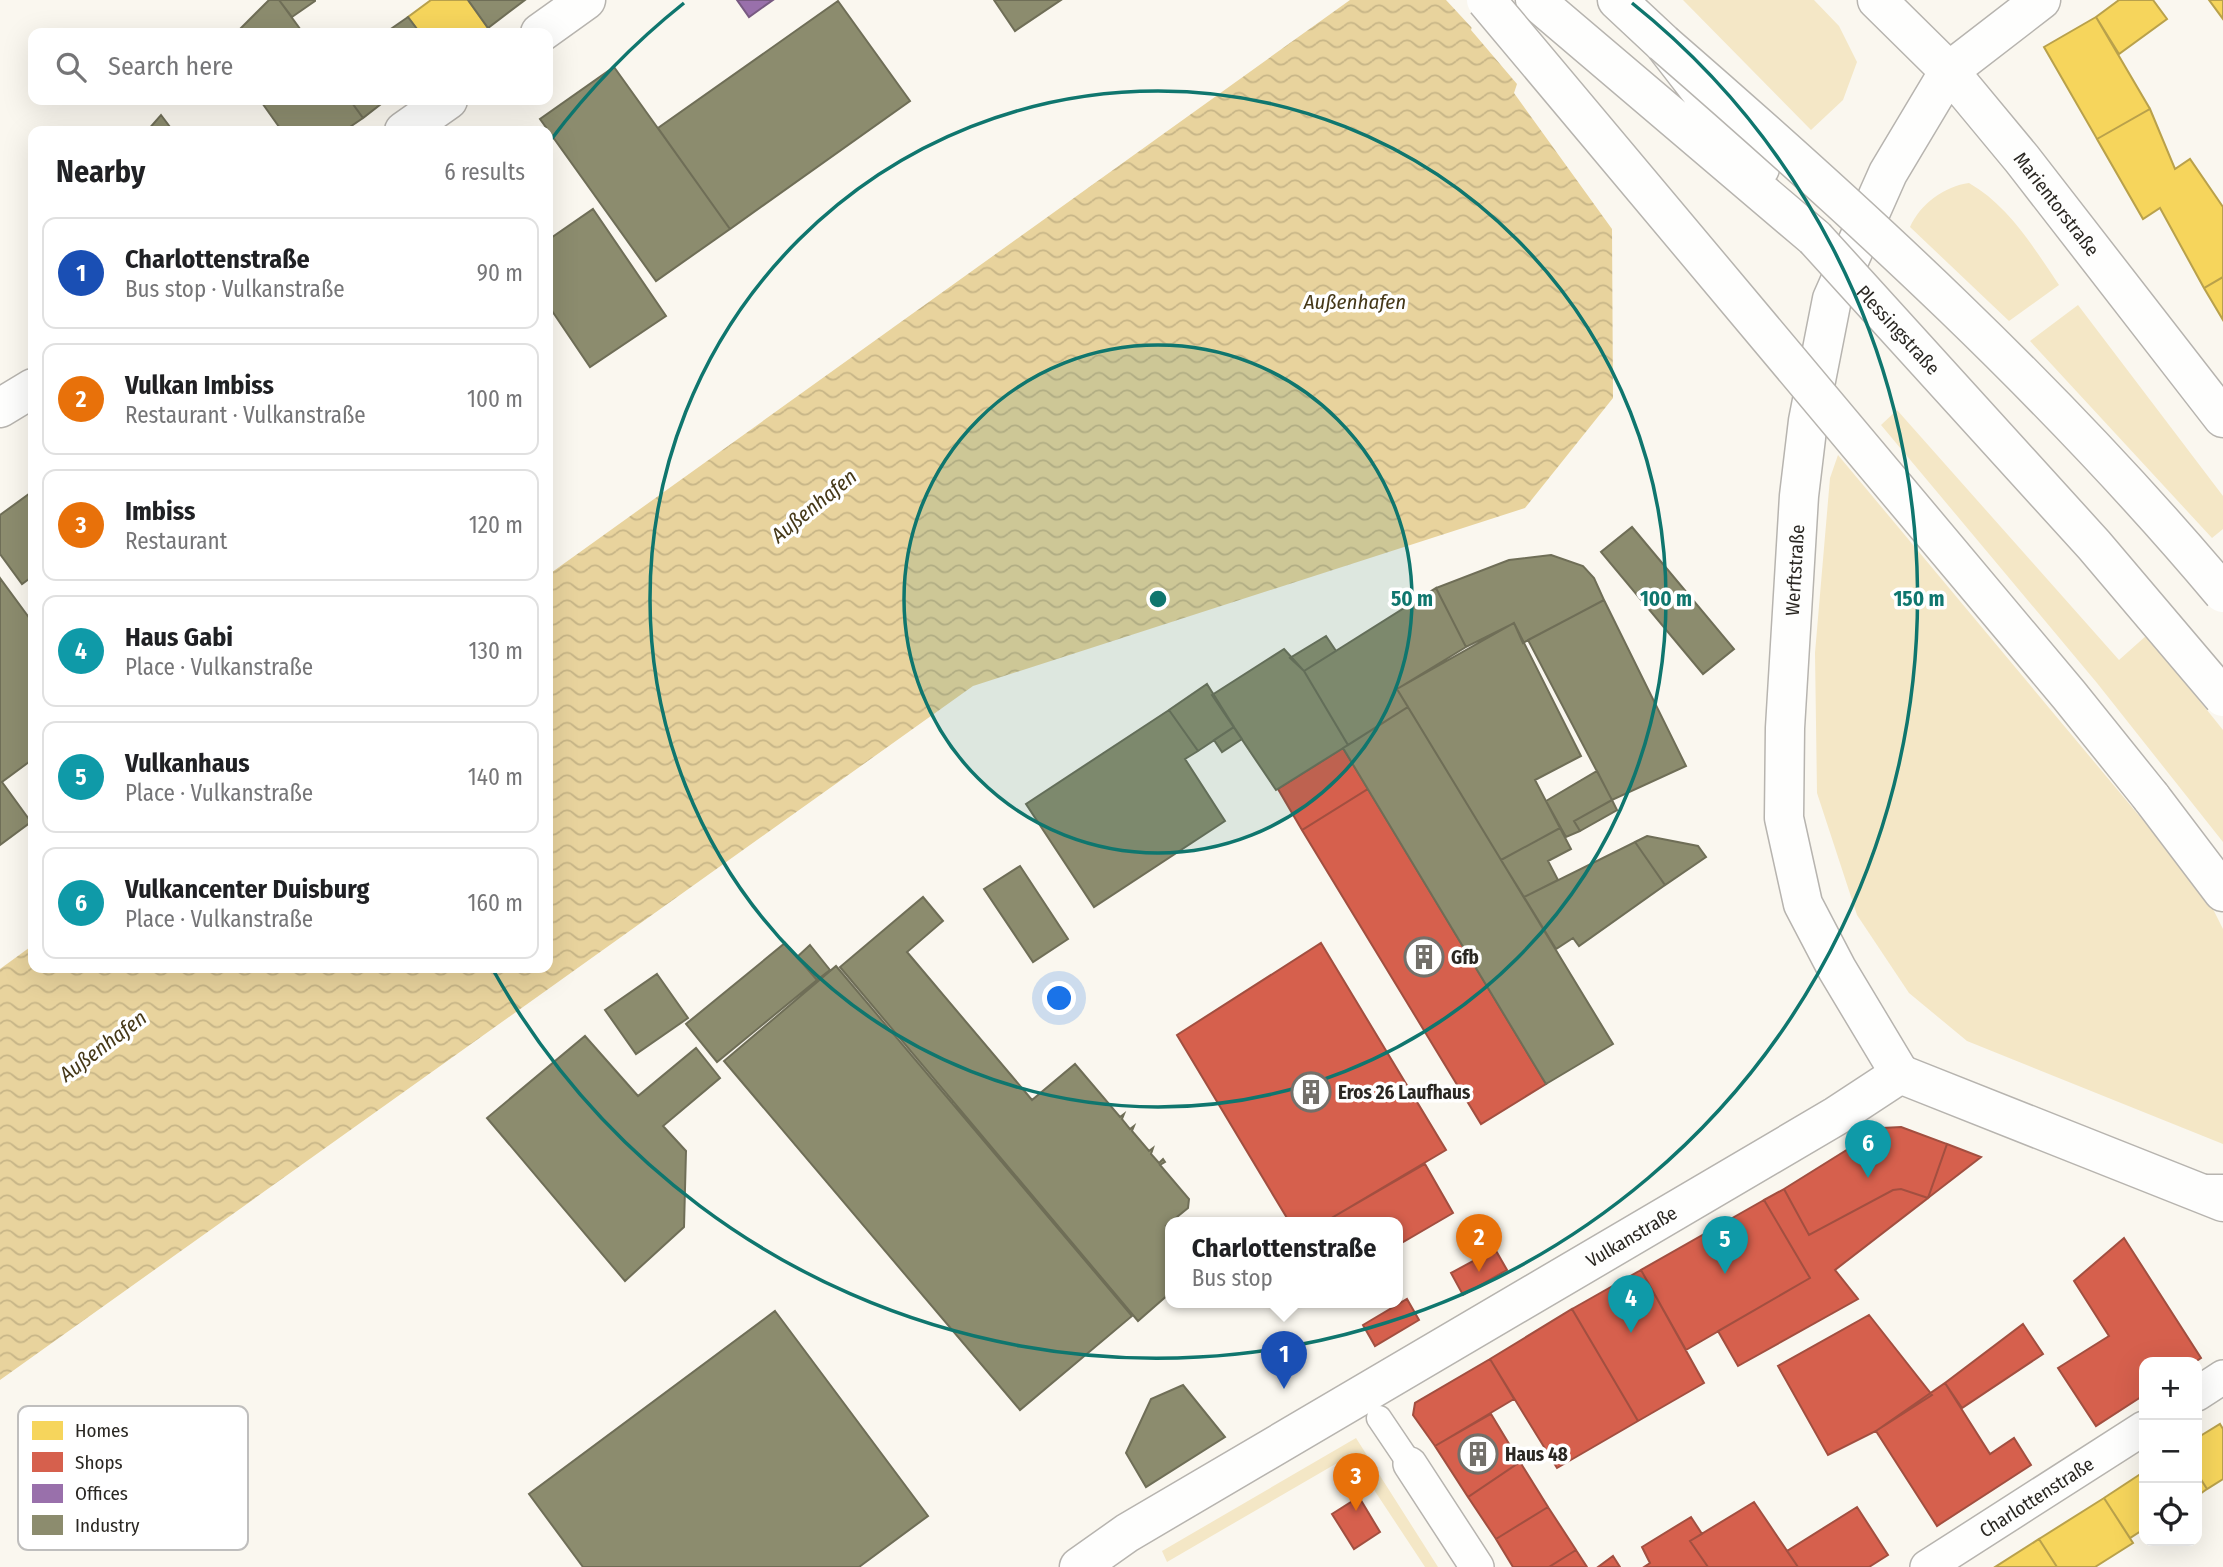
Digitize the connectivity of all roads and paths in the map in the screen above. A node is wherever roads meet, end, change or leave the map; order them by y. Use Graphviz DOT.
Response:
graph roads {
  1 [pos="586,0"];
  2 [pos="1486,0"];
  3 [pos="1535,0"];
  4 [pos="1617,0"];
  5 [pos="1877,0"];
  6 [pos="2041,0"];
  7 [pos="547,28"];
  8 [pos="1663,43"];
  9 [pos="1949,71"];
  10 [pos="441,105"];
  11 [pos="411,126"];
  12 [pos="1815,238"];
  13 [pos="28,391"];
  14 [pos="0,408"];
  15 [pos="2223,418"];
  16 [pos="2223,593"];
  17 [pos="2223,697"];
  18 [pos="2220,887"];
  19 [pos="1900,1074"];
  20 [pos="2219,1197"];
  21 [pos="2223,1377"];
  22 [pos="2202,1391"];
  23 [pos="1379,1418"];
  24 [pos="2139,1431"];
  25 [pos="1410,1464"];
  26 [pos="1079,1567"];
  27 [pos="1477,1567"];
  28 [pos="1927,1567"];
  1 -- 7 [label="main road"];
  2 -- 18 [label="main road, bridge"];
  3 -- 12 [label="main road, Plessingstraße"];
  4 -- 8 [label="main road"];
  5 -- 9 [label="main road, Marientorstraße"];
  6 -- 9 [label="main road"];
  8 -- 12 [label="main road, bridge"];
  8 -- 16 [label="main road, bridge"];
  9 -- 15 [label="main road, Marientorstraße"];
  9 -- 19 [label="main road, Werftstraße"];
  10 -- 11 [label="main road"];
  12 -- 17 [label="main road, Plessingstraße, bridge"];
  13 -- 14 [label="main road"];
  19 -- 20 [label="main road"];
  19 -- 26 [label="main road, Vulkanstraße"];
  21 -- 22 [label="street"];
  23 -- 25 [label="street"];
  24 -- 28 [label="street, Charlottenstraße"];
  25 -- 27 [label="street"];
}
